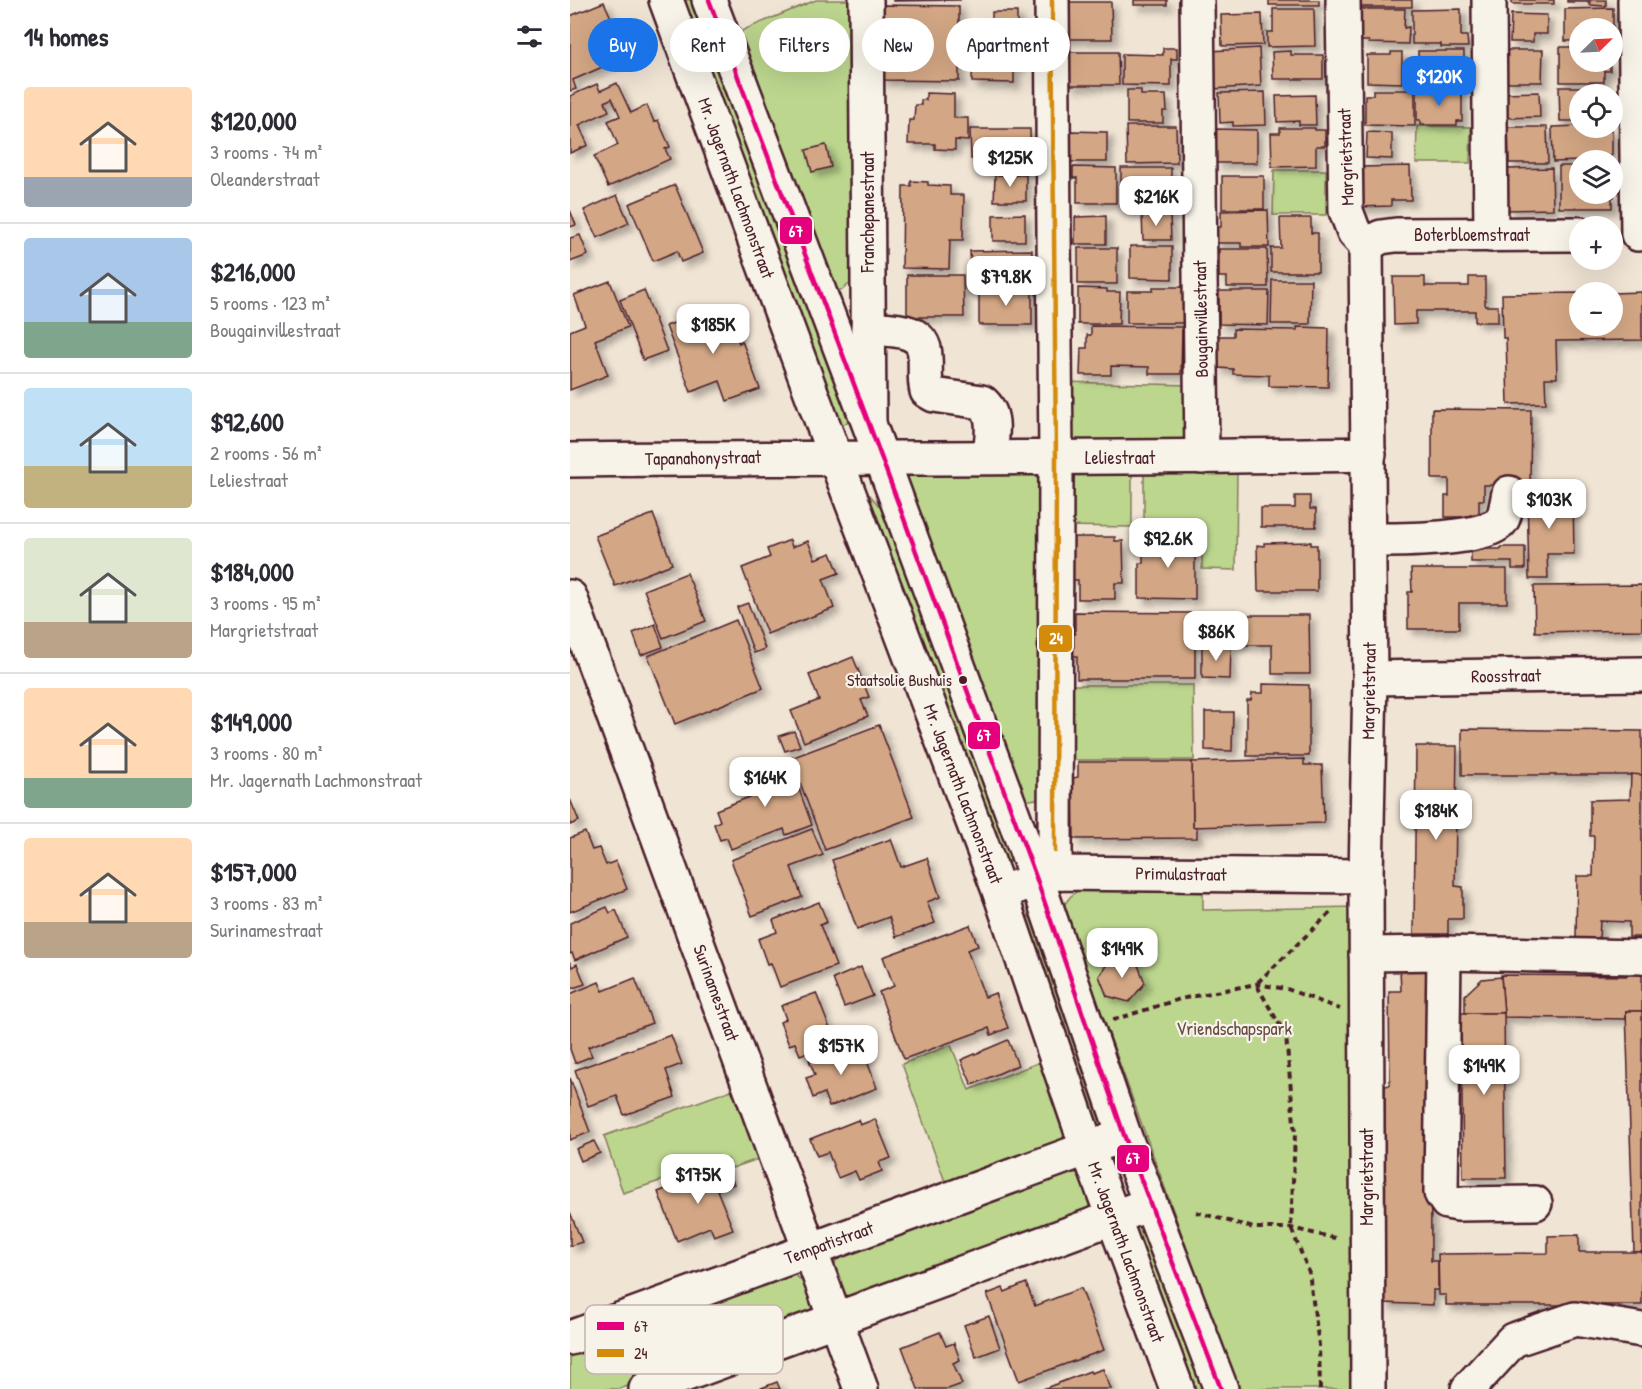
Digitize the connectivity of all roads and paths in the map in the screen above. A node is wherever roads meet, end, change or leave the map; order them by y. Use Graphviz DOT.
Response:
graph roads {
  1 [pos="666,0"];
  2 [pos="709,0"];
  3 [pos="866,0"];
  4 [pos="1052,0"];
  5 [pos="1197,0"];
  6 [pos="1343,0"];
  7 [pos="1489,0"];
  8 [pos="1635,0"];
  9 [pos="1569,234"];
  10 [pos="1631,234"];
  11 [pos="1491,235"];
  12 [pos="1366,245"];
  13 [pos="868,327"];
  14 [pos="869,424"];
  15 [pos="1370,454"];
  16 [pos="835,457"];
  17 [pos="879,457"];
  18 [pos="1202,457"];
  19 [pos="990,458"];
  20 [pos="1056,458"];
  21 [pos="570,460"];
  22 [pos="1509,493"];
  23 [pos="1370,540"];
  24 [pos="570,597"];
  25 [pos="1642,674"];
  26 [pos="1370,678"];
  27 [pos="1366,876"];
  28 [pos="1046,877"];
  29 [pos="1000,893"];
  30 [pos="1332,911"];
  31 [pos="1444,953"];
  32 [pos="1366,954"];
  33 [pos="1642,957"];
  34 [pos="1256,984"];
  35 [pos="1366,1018"];
  36 [pos="1087,1029"];
  37 [pos="1124,1135"];
  38 [pos="1087,1147"];
  39 [pos="1535,1203"];
  40 [pos="1150,1204"];
  41 [pos="1196,1212"];
  42 [pos="1112,1218"];
  43 [pos="1291,1228"];
  44 [pos="1348,1241"];
  45 [pos="810,1250"];
  46 [pos="660,1305"];
  47 [pos="837,1319"];
  48 [pos="1642,1330"];
  49 [pos="585,1332"];
  50 [pos="570,1338"];
  51 [pos="783,1339"];
  52 [pos="687,1374"];
  53 [pos="646,1389"];
  54 [pos="861,1389"];
  55 [pos="1177,1389"];
  56 [pos="1221,1389"];
  57 [pos="1320,1389"];
  58 [pos="1368,1389"];
  59 [pos="1468,1389"];
  1 -- 16 [label="street, Mr. Jagernath Lachmonstraat"];
  2 -- 14 [label="street, Mr. Jagernath Lachmonstraat"];
  3 -- 13 [label="street, Franchepanestraat"];
  4 -- 20 [label="street"];
  5 -- 18 [label="street, Bougainvillestraat"];
  6 -- 12 [label="street, Margrietstraat"];
  7 -- 11 [label="street"];
  8 -- 10 [label="street"];
  9 -- 11 [label="street, Boterbloemstraat"];
  11 -- 12 [label="street, Boterbloemstraat"];
  12 -- 15 [label="street, Margrietstraat"];
  13 -- 14 [label="street, Franchepanestraat"];
  13 -- 19 [label="street"];
  14 -- 17 [label="street, Mr. Jagernath Lachmonstraat"];
  15 -- 18 [label="street, Leliestraat"];
  15 -- 23 [label="street, Margrietstraat"];
  16 -- 17 [label="street, Leliestraat"];
  16 -- 21 [label="street, Tapanahonystraat"];
  16 -- 29 [label="street, Mr. Jagernath Lachmonstraat"];
  17 -- 19 [label="street, Leliestraat"];
  17 -- 28 [label="street, Mr. Jagernath Lachmonstraat"];
  18 -- 20 [label="street, Leliestraat"];
  19 -- 20 [label="street, Leliestraat"];
  20 -- 28 [label="street"];
  22 -- 23 [label="street"];
  23 -- 26 [label="street, Margrietstraat"];
  24 -- 45 [label="street, Surinamestraat"];
  25 -- 26 [label="street, Roosstraat"];
  26 -- 27 [label="street, Margrietstraat"];
  27 -- 28 [label="street, Primulastraat"];
  27 -- 32 [label="street, Margrietstraat"];
  28 -- 29 [label="street, Primulastraat"];
  28 -- 36 [label="street, Mr. Jagernath Lachmonstraat"];
  29 -- 38 [label="street, Mr. Jagernath Lachmonstraat"];
  30 -- 34 [label="path"];
  31 -- 32 [label="street"];
  31 -- 33 [label="street"];
  31 -- 39 [label="street"];
  32 -- 35 [label="street, Margrietstraat"];
  34 -- 35 [label="path"];
  34 -- 36 [label="path"];
  34 -- 43 [label="path"];
  35 -- 58 [label="street, Margrietstraat"];
  36 -- 37 [label="street, Mr. Jagernath Lachmonstraat"];
  37 -- 38 [label="street, Tempatistraat"];
  37 -- 40 [label="street, Mr. Jagernath Lachmonstraat"];
  38 -- 42 [label="street, Mr. Jagernath Lachmonstraat"];
  38 -- 45 [label="street, Tempatistraat"];
  40 -- 42 [label="street"];
  40 -- 56 [label="street, Mr. Jagernath Lachmonstraat"];
  41 -- 43 [label="path"];
  42 -- 47 [label="street"];
  42 -- 55 [label="street, Mr. Jagernath Lachmonstraat"];
  43 -- 44 [label="path"];
  43 -- 57 [label="path"];
  45 -- 46 [label="street, Tempatistraat"];
  45 -- 47 [label="street, Surinamestraat"];
  47 -- 51 [label="street"];
  47 -- 54 [label="street, Surinamestraat"];
  48 -- 59 [label="street"];
  49 -- 50 [label="street, Tempatistraat"];
  52 -- 53 [label="street"];
}
